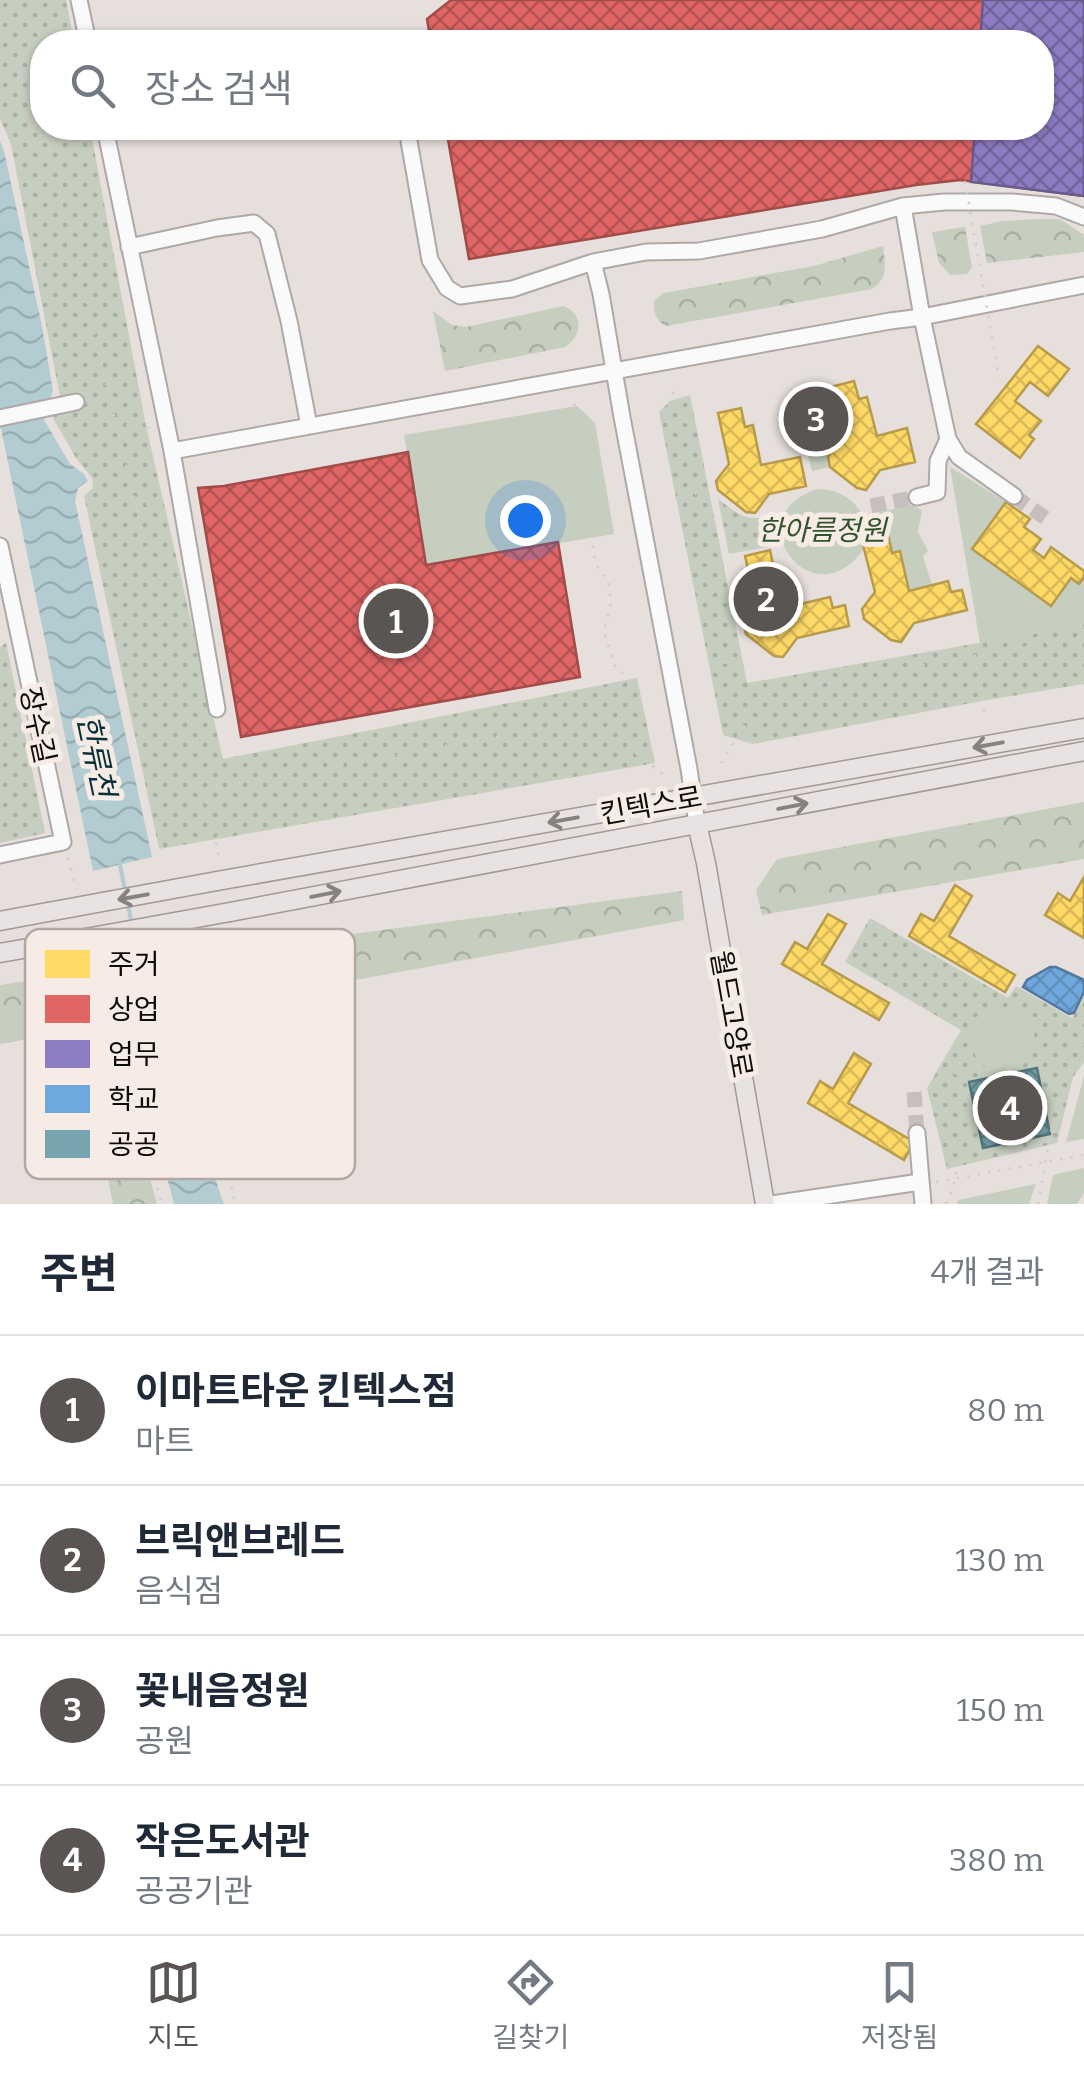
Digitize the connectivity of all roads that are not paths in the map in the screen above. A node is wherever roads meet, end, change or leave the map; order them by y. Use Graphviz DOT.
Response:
graph roads {
  1 [pos="79,0"];
  2 [pos="85,30"];
  3 [pos="108,140"];
  4 [pos="409,141"];
  5 [pos="903,206"];
  6 [pos="1084,217"];
  7 [pos="129,247"];
  8 [pos="593,262"];
  9 [pos="1084,285"];
  10 [pos="922,317"];
  11 [pos="614,372"];
  12 [pos="76,402"];
  13 [pos="0,418"];
  14 [pos="309,426"];
  15 [pos="948,439"];
  16 [pos="172,450"];
  17 [pos="1014,496"];
  18 [pos="917,497"];
  19 [pos="0,546"];
  20 [pos="218,709"];
  21 [pos="1084,728"];
  22 [pos="1084,751"];
  23 [pos="694,797"];
  24 [pos="697,824"];
  25 [pos="0,854"];
  26 [pos="0,921"];
  27 [pos="136,929"];
  28 [pos="25,949"];
  29 [pos="0,954"];
  30 [pos="917,1133"];
  31 [pos="920,1182"];
  32 [pos="769,1204"];
  33 [pos="923,1204"];
  1 -- 2 [label="street"];
  3 -- 7 [label="street"];
  4 -- 8 [label="street"];
  5 -- 6 [label="street"];
  5 -- 8 [label="street"];
  5 -- 10 [label="street"];
  7 -- 14 [label="street"];
  7 -- 16 [label="street"];
  8 -- 11 [label="street"];
  9 -- 10 [label="street"];
  10 -- 11 [label="street"];
  10 -- 15 [label="street"];
  11 -- 14 [label="street"];
  11 -- 23 [label="street"];
  12 -- 13 [label="street"];
  14 -- 16 [label="street"];
  15 -- 17 [label="street"];
  15 -- 18 [label="street"];
  16 -- 20 [label="street"];
  19 -- 25 [label="street, 장수길"];
  21 -- 23 [label="main road, 킨텍스로, one-way"];
  24 -- 22 [label="main road, 킨텍스로, one-way"];
  23 -- 24 [label="street"];
  23 -- 26 [label="main road, 킨텍스로, one-way, bridge"];
  27 -- 24 [label="main road, 킨텍스로, one-way, bridge"];
  24 -- 32 [label="main road, 월드고양로"];
  29 -- 28 [label="main road, 킨텍스로, one-way, bridge"];
  30 -- 31 [label="street"];
  31 -- 32 [label="street"];
  31 -- 33 [label="street"];
}
